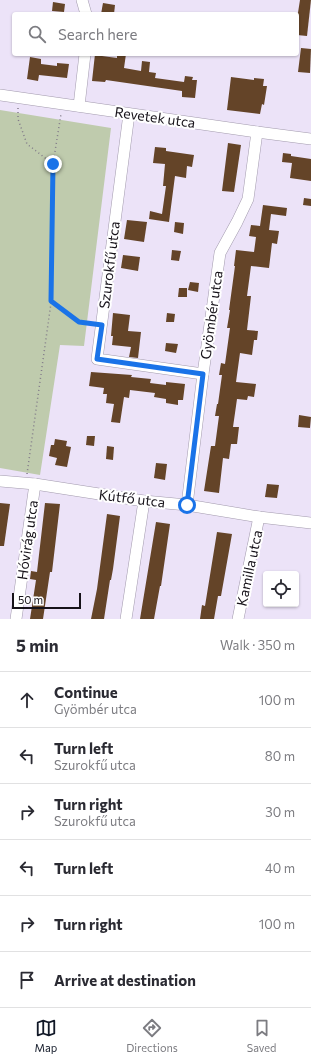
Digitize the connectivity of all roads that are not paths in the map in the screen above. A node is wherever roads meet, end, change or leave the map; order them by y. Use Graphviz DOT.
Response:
graph roads {
  1 [pos="82,0"];
  2 [pos="85,12"];
  3 [pos="85,56"];
  4 [pos="0,95"];
  5 [pos="79,106"];
  6 [pos="128,114"];
  7 [pos="257,132"];
  8 [pos="311,139"];
  9 [pos="203,374"];
  10 [pos="0,480"];
  11 [pos="30,484"];
  12 [pos="144,501"];
  13 [pos="187,505"];
  14 [pos="259,517"];
  15 [pos="311,523"];
  16 [pos="16,619"];
  17 [pos="126,619"];
  18 [pos="238,619"];
  1 -- 2 [label="street"];
  3 -- 5 [label="street"];
  4 -- 5 [label="street, Revetek utca"];
  5 -- 6 [label="street, Revetek utca"];
  6 -- 7 [label="street, Revetek utca"];
  6 -- 9 [label="street, Szurokfű utca"];
  7 -- 8 [label="street, Revetek utca"];
  7 -- 9 [label="street, Gyömbér utca"];
  9 -- 13 [label="street, Gyömbér utca"];
  10 -- 11 [label="street, Kútfő utca"];
  11 -- 12 [label="street, Kútfő utca"];
  11 -- 16 [label="street, Hóvirág utca"];
  12 -- 13 [label="street, Kútfő utca"];
  12 -- 17 [label="street"];
  13 -- 14 [label="street, Kútfő utca"];
  14 -- 15 [label="street, Kútfő utca"];
  14 -- 18 [label="street, Kamilla utca"];
}
